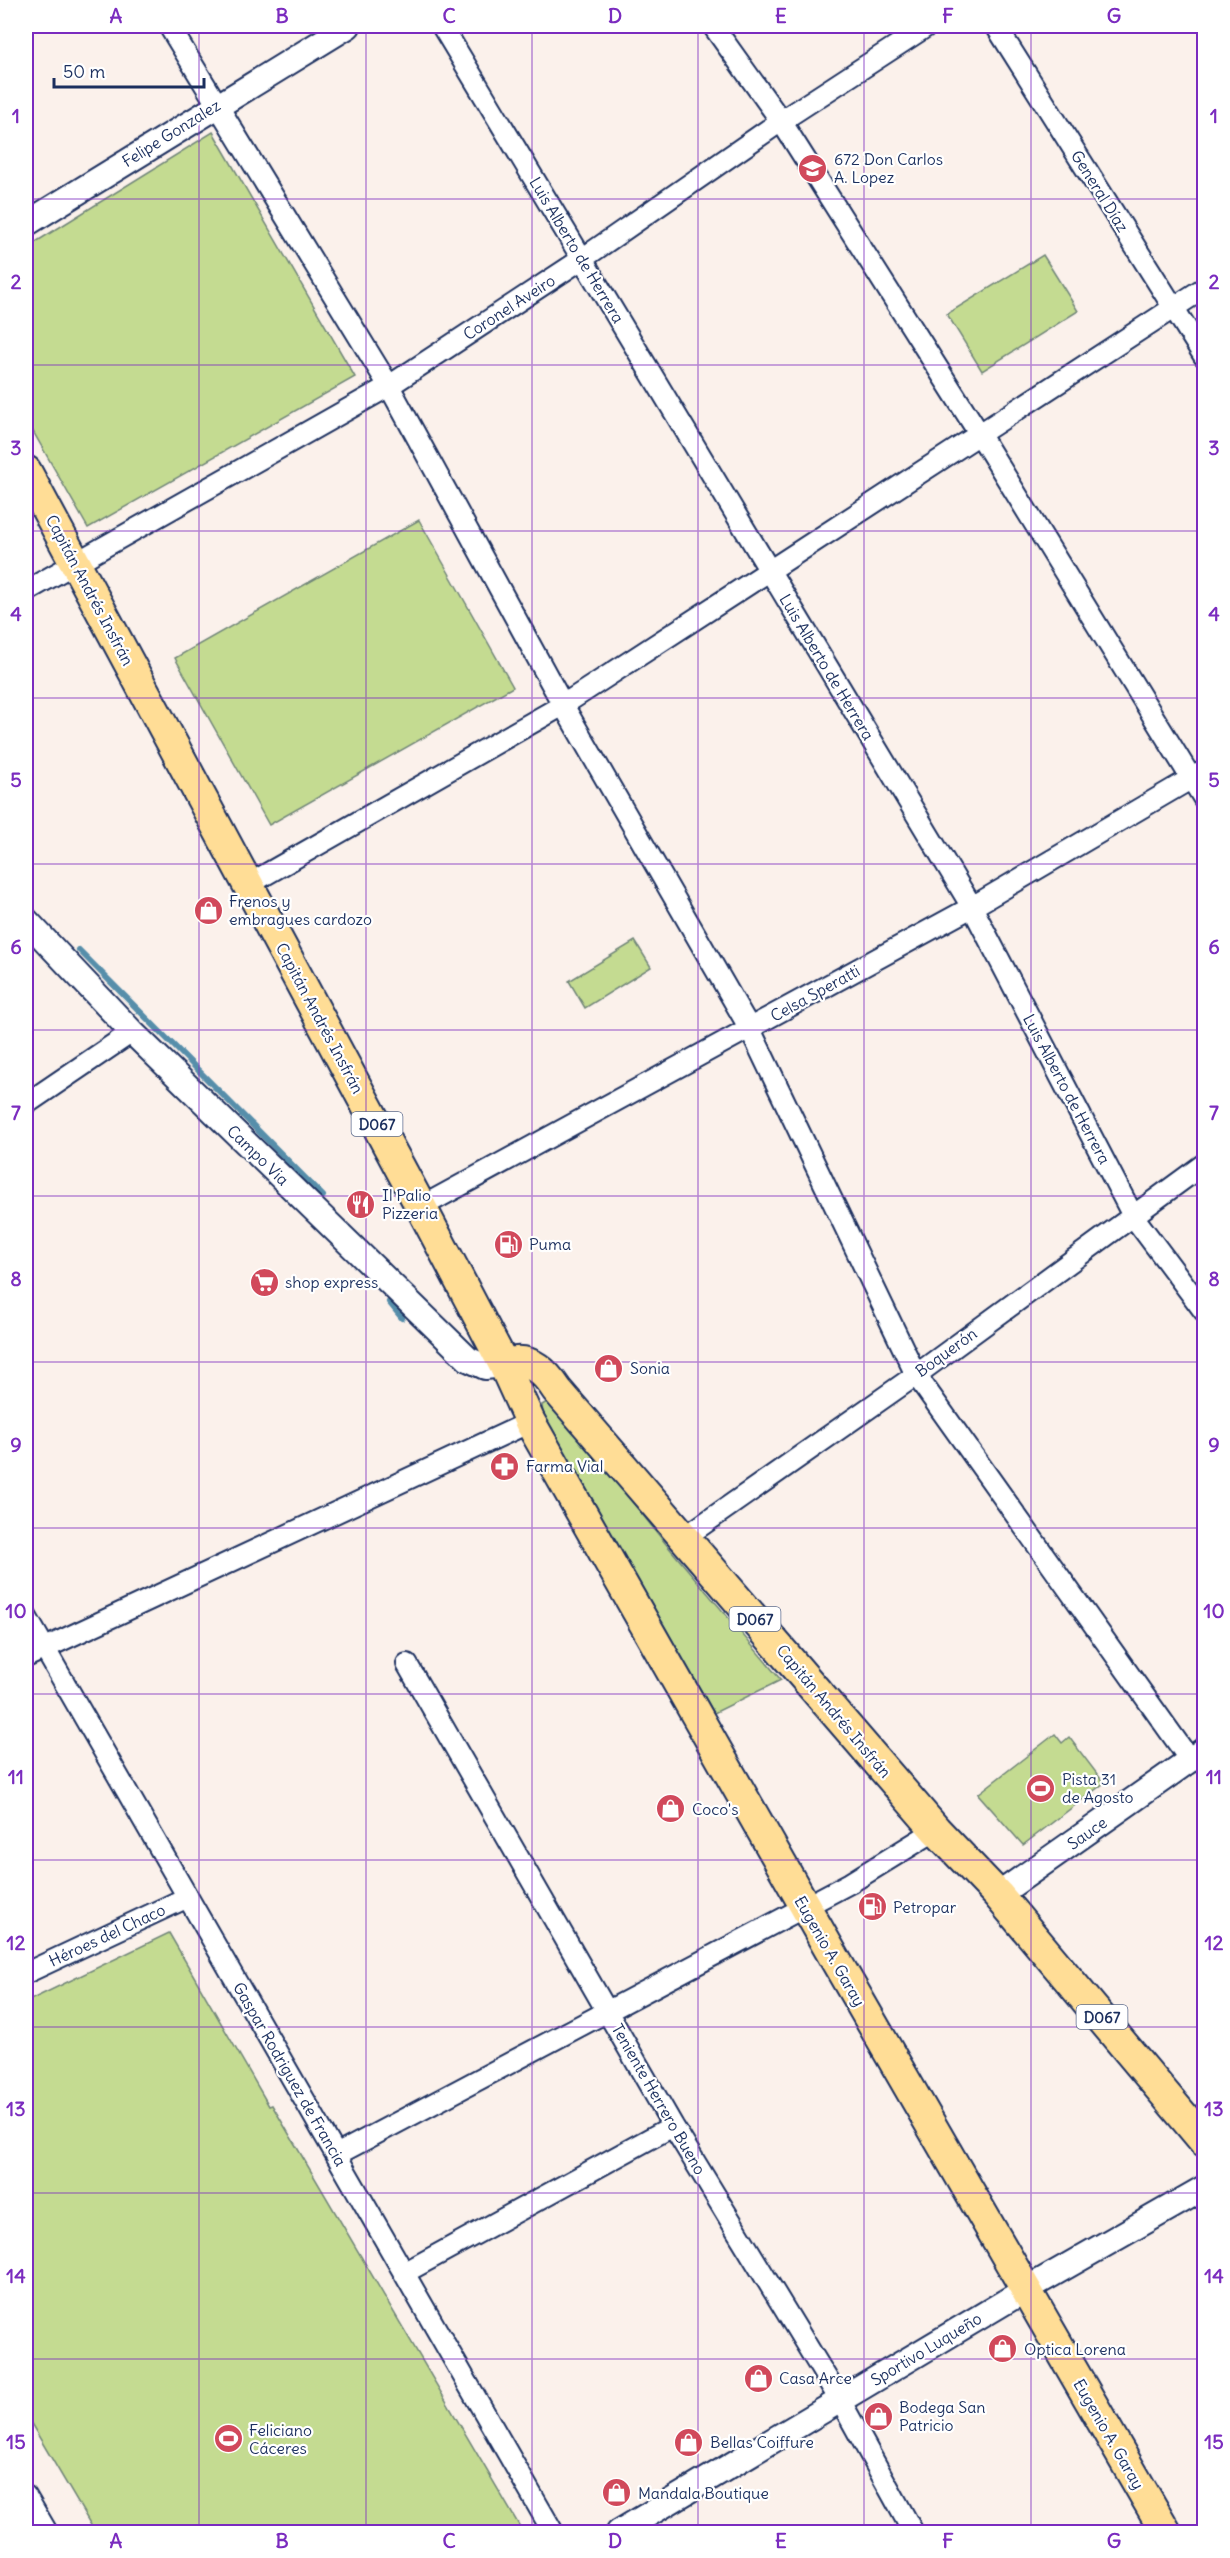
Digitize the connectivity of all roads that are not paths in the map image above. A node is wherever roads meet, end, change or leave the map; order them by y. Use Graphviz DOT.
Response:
graph roads {
  1 [pos="169,26"];
  2 [pos="348,26"];
  3 [pos="442,26"];
  4 [pos="713,26"];
  5 [pos="927,26"];
  6 [pos="996,26"];
  7 [pos="217,105"];
  8 [pos="781,121"];
  9 [pos="26,224"];
  10 [pos="582,259"];
  11 [pos="1204,288"];
  12 [pos="1173,308"];
  13 [pos="1204,356"];
  14 [pos="389,386"];
  15 [pos="980,435"];
  16 [pos="26,471"];
  17 [pos="75,562"];
  18 [pos="769,569"];
  19 [pos="26,591"];
  20 [pos="563,705"];
  21 [pos="1198,775"];
  22 [pos="1204,799"];
  23 [pos="249,884"];
  24 [pos="972,907"];
  25 [pos="26,920"];
  26 [pos="750,1029"];
  27 [pos="132,1032"];
  28 [pos="26,1104"];
  29 [pos="1204,1164"];
  30 [pos="421,1207"];
  31 [pos="1133,1216"];
  32 [pos="1204,1311"];
  33 [pos="504,1365"];
  34 [pos="916,1375"];
  35 [pos="530,1422"];
  36 [pos="685,1537"];
  37 [pos="26,1616"];
  38 [pos="45,1648"];
  39 [pos="26,1657"];
  40 [pos="407,1664"];
  41 [pos="1197,1755"];
  42 [pos="936,1830"];
  43 [pos="999,1896"];
  44 [pos="188,1897"];
  45 [pos="805,1907"];
  46 [pos="26,1973"];
  47 [pos="608,2010"];
  48 [pos="673,2126"];
  49 [pos="1204,2141"];
  50 [pos="336,2155"];
  51 [pos="1204,2188"];
  52 [pos="404,2273"];
  53 [pos="1025,2290"];
  54 [pos="840,2400"];
  55 [pos="26,2496"];
  56 [pos="46,2532"];
  57 [pos="553,2532"];
  58 [pos="619,2532"];
  59 [pos="913,2532"];
  60 [pos="1166,2532"];
  1 -- 7 [label="street"];
  2 -- 7 [label="street, Felipe Gonzalez"];
  3 -- 10 [label="street, Luis Alberto de Herrera"];
  4 -- 8 [label="street"];
  5 -- 8 [label="street, Coronel Aveiro"];
  6 -- 12 [label="street, General Díaz"];
  7 -- 9 [label="street, Felipe Gonzalez"];
  7 -- 14 [label="street"];
  8 -- 10 [label="street, Coronel Aveiro"];
  8 -- 15 [label="street"];
  10 -- 14 [label="street, Coronel Aveiro"];
  10 -- 18 [label="street, Luis Alberto de Herrera"];
  11 -- 12 [label="street"];
  12 -- 13 [label="street, General Díaz"];
  12 -- 15 [label="street"];
  14 -- 17 [label="street, Coronel Aveiro"];
  14 -- 20 [label="street"];
  15 -- 18 [label="street"];
  15 -- 21 [label="street"];
  16 -- 17 [label="main road, Capitán Andrés Insfrán / D067"];
  17 -- 19 [label="street"];
  17 -- 23 [label="main road, Capitán Andrés Insfrán / D067"];
  18 -- 20 [label="street"];
  18 -- 24 [label="street, Luis Alberto de Herrera"];
  20 -- 23 [label="street"];
  20 -- 26 [label="street"];
  21 -- 22 [label="street"];
  21 -- 24 [label="street, Celsa Speratti"];
  23 -- 30 [label="main road, Capitán Andrés Insfrán / D067"];
  24 -- 26 [label="street, Celsa Speratti"];
  24 -- 31 [label="street, Luis Alberto de Herrera"];
  25 -- 27 [label="street, Campo Via"];
  26 -- 30 [label="street, Celsa Speratti"];
  26 -- 34 [label="street"];
  27 -- 28 [label="street"];
  27 -- 33 [label="street, Campo Via"];
  29 -- 31 [label="street, Boquerón"];
  30 -- 33 [label="main road, Capitán Andrés Insfrán / D067"];
  31 -- 32 [label="street, Luis Alberto de Herrera"];
  31 -- 34 [label="street, Boquerón"];
  33 -- 35 [label="main road, Eugenio A. Garay / D067"];
  33 -- 36 [label="main road, Capitán Andrés Insfrán / D067"];
  34 -- 36 [label="street, Boquerón"];
  34 -- 41 [label="street"];
  35 -- 38 [label="street"];
  35 -- 45 [label="main road, Eugenio A. Garay / D067"];
  36 -- 42 [label="main road, Capitán Andrés Insfrán / D067"];
  37 -- 38 [label="street, Gaspar Rodriguez de Francia"];
  38 -- 39 [label="street"];
  38 -- 44 [label="street, Gaspar Rodriguez de Francia"];
  40 -- 47 [label="street, Teniente Herrero Bueno"];
  41 -- 43 [label="street, Sauce"];
  42 -- 43 [label="main road, Capitán Andrés Insfrán / D067"];
  42 -- 45 [label="street"];
  43 -- 49 [label="main road, Capitán Andrés Insfrán / D067"];
  44 -- 46 [label="street, Héroes del Chaco"];
  44 -- 50 [label="street, Gaspar Rodriguez de Francia"];
  45 -- 47 [label="street"];
  45 -- 53 [label="main road, Eugenio A. Garay / D067"];
  47 -- 48 [label="street, Teniente Herrero Bueno"];
  47 -- 50 [label="street"];
  48 -- 52 [label="street"];
  48 -- 54 [label="street, Teniente Herrero Bueno"];
  50 -- 52 [label="street, Gaspar Rodriguez de Francia"];
  51 -- 53 [label="street, Sportivo Luqueño"];
  52 -- 57 [label="street, Gaspar Rodriguez de Francia"];
  53 -- 54 [label="street, Sportivo Luqueño"];
  53 -- 60 [label="main road, Eugenio A. Garay / D067"];
  54 -- 58 [label="street, Sportivo Luqueño"];
  54 -- 59 [label="street, Teniente Herrero Bueno"];
  55 -- 56 [label="street"];
}
